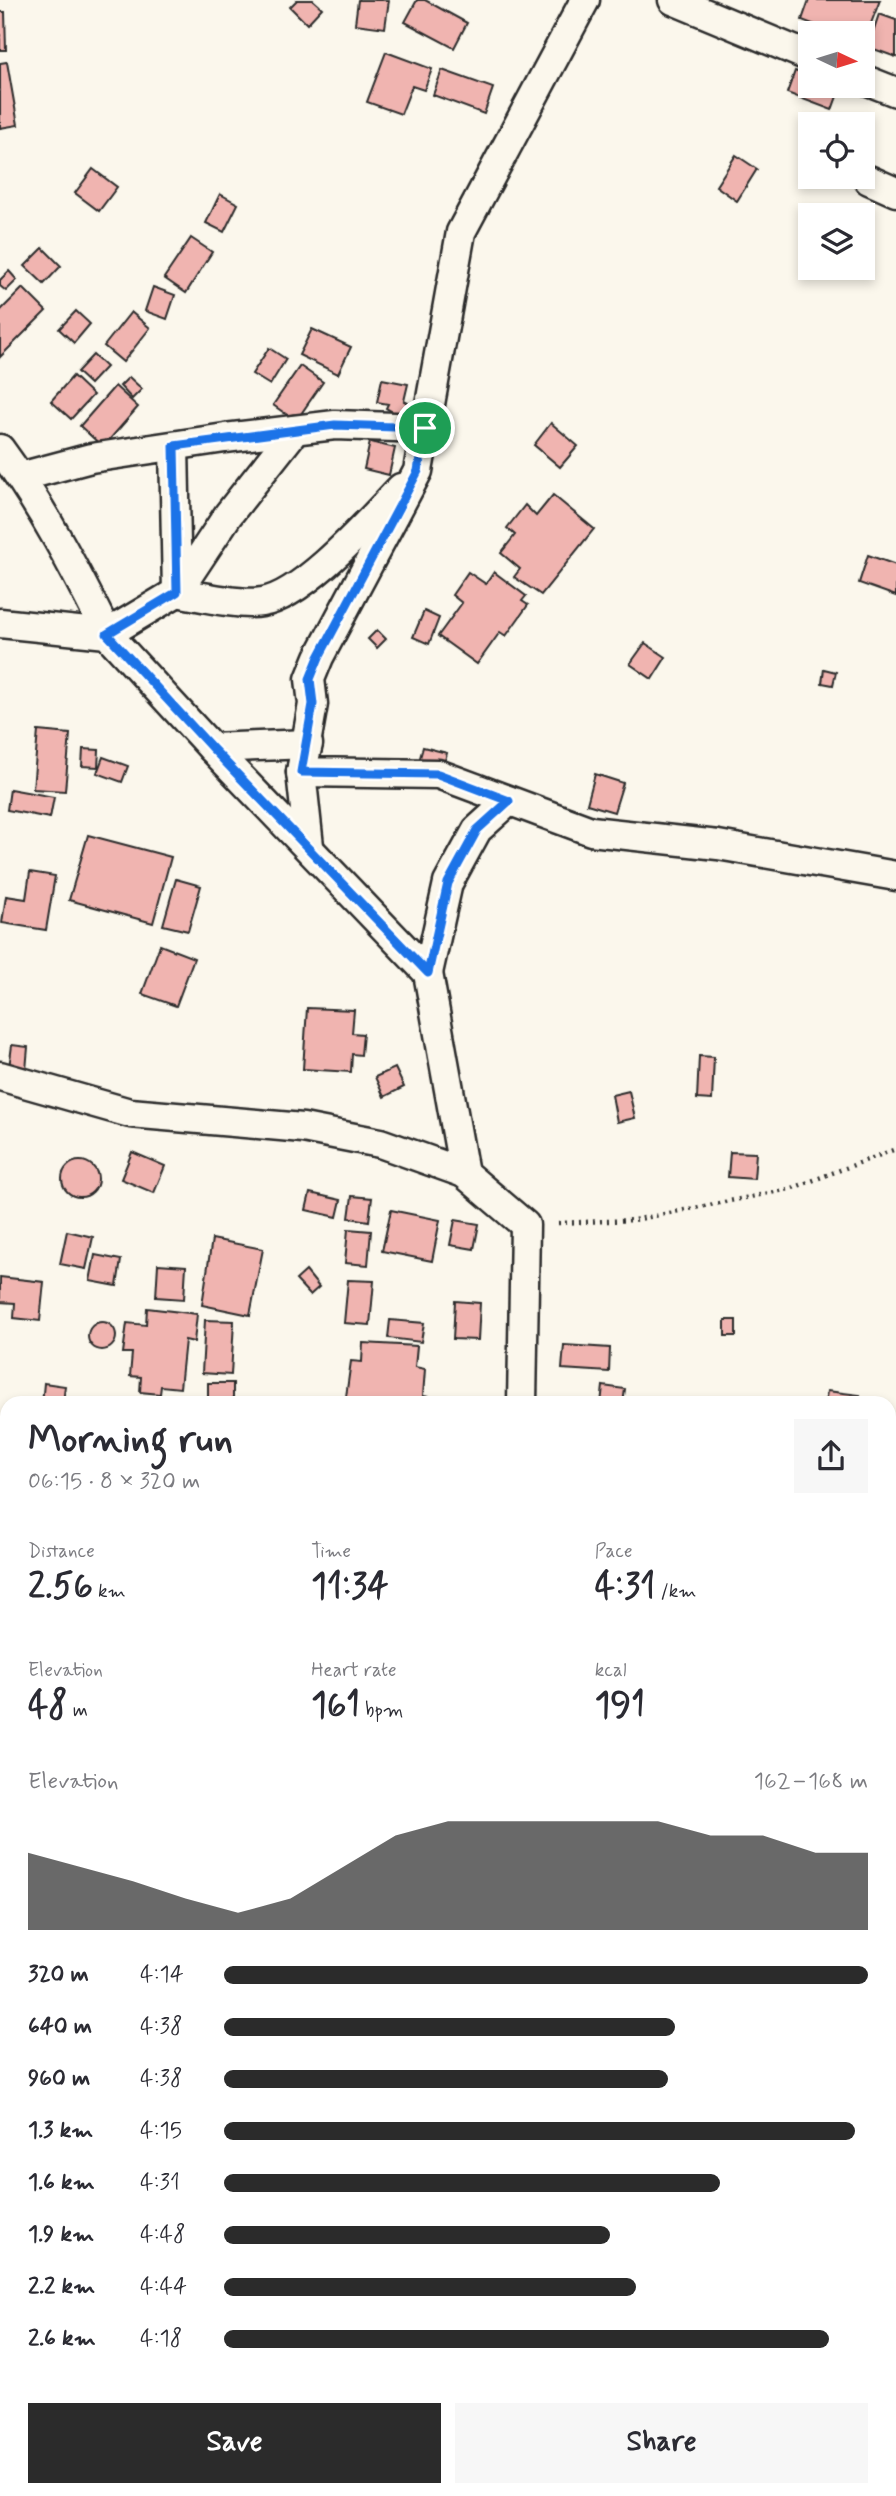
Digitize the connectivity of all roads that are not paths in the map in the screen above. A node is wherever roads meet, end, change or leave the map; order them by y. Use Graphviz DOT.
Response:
graph roads {
  1 [pos="585,0"];
  2 [pos="673,0"];
  3 [pos="798,52"];
  4 [pos="875,84"];
  5 [pos="896,92"];
  6 [pos="875,183"];
  7 [pos="896,192"];
  8 [pos="425,428"];
  9 [pos="295,430"];
  10 [pos="174,446"];
  11 [pos="0,449"];
  12 [pos="418,471"];
  13 [pos="20,477"];
  14 [pos="177,592"];
  15 [pos="0,623"];
  16 [pos="107,634"];
  17 [pos="212,748"];
  18 [pos="301,772"];
  19 [pos="509,801"];
  20 [pos="309,846"];
  21 [pos="896,876"];
  22 [pos="428,973"];
  23 [pos="0,1076"];
  24 [pos="464,1173"];
  25 [pos="522,1396"];
  1 -- 8 [label="street"];
  2 -- 3 [label="street"];
  4 -- 5 [label="street"];
  6 -- 7 [label="street"];
  8 -- 9 [label="street"];
  8 -- 12 [label="street"];
  9 -- 10 [label="street"];
  9 -- 14 [label="street"];
  10 -- 13 [label="street"];
  10 -- 14 [label="street"];
  11 -- 13 [label="street"];
  12 -- 14 [label="street"];
  12 -- 18 [label="street"];
  13 -- 16 [label="street"];
  14 -- 16 [label="street"];
  15 -- 16 [label="street"];
  16 -- 17 [label="street"];
  17 -- 18 [label="street"];
  17 -- 20 [label="street"];
  18 -- 19 [label="street"];
  18 -- 20 [label="street"];
  19 -- 21 [label="street"];
  19 -- 22 [label="street"];
  20 -- 22 [label="street"];
  22 -- 24 [label="street"];
  23 -- 24 [label="street"];
  24 -- 25 [label="street"];
}
